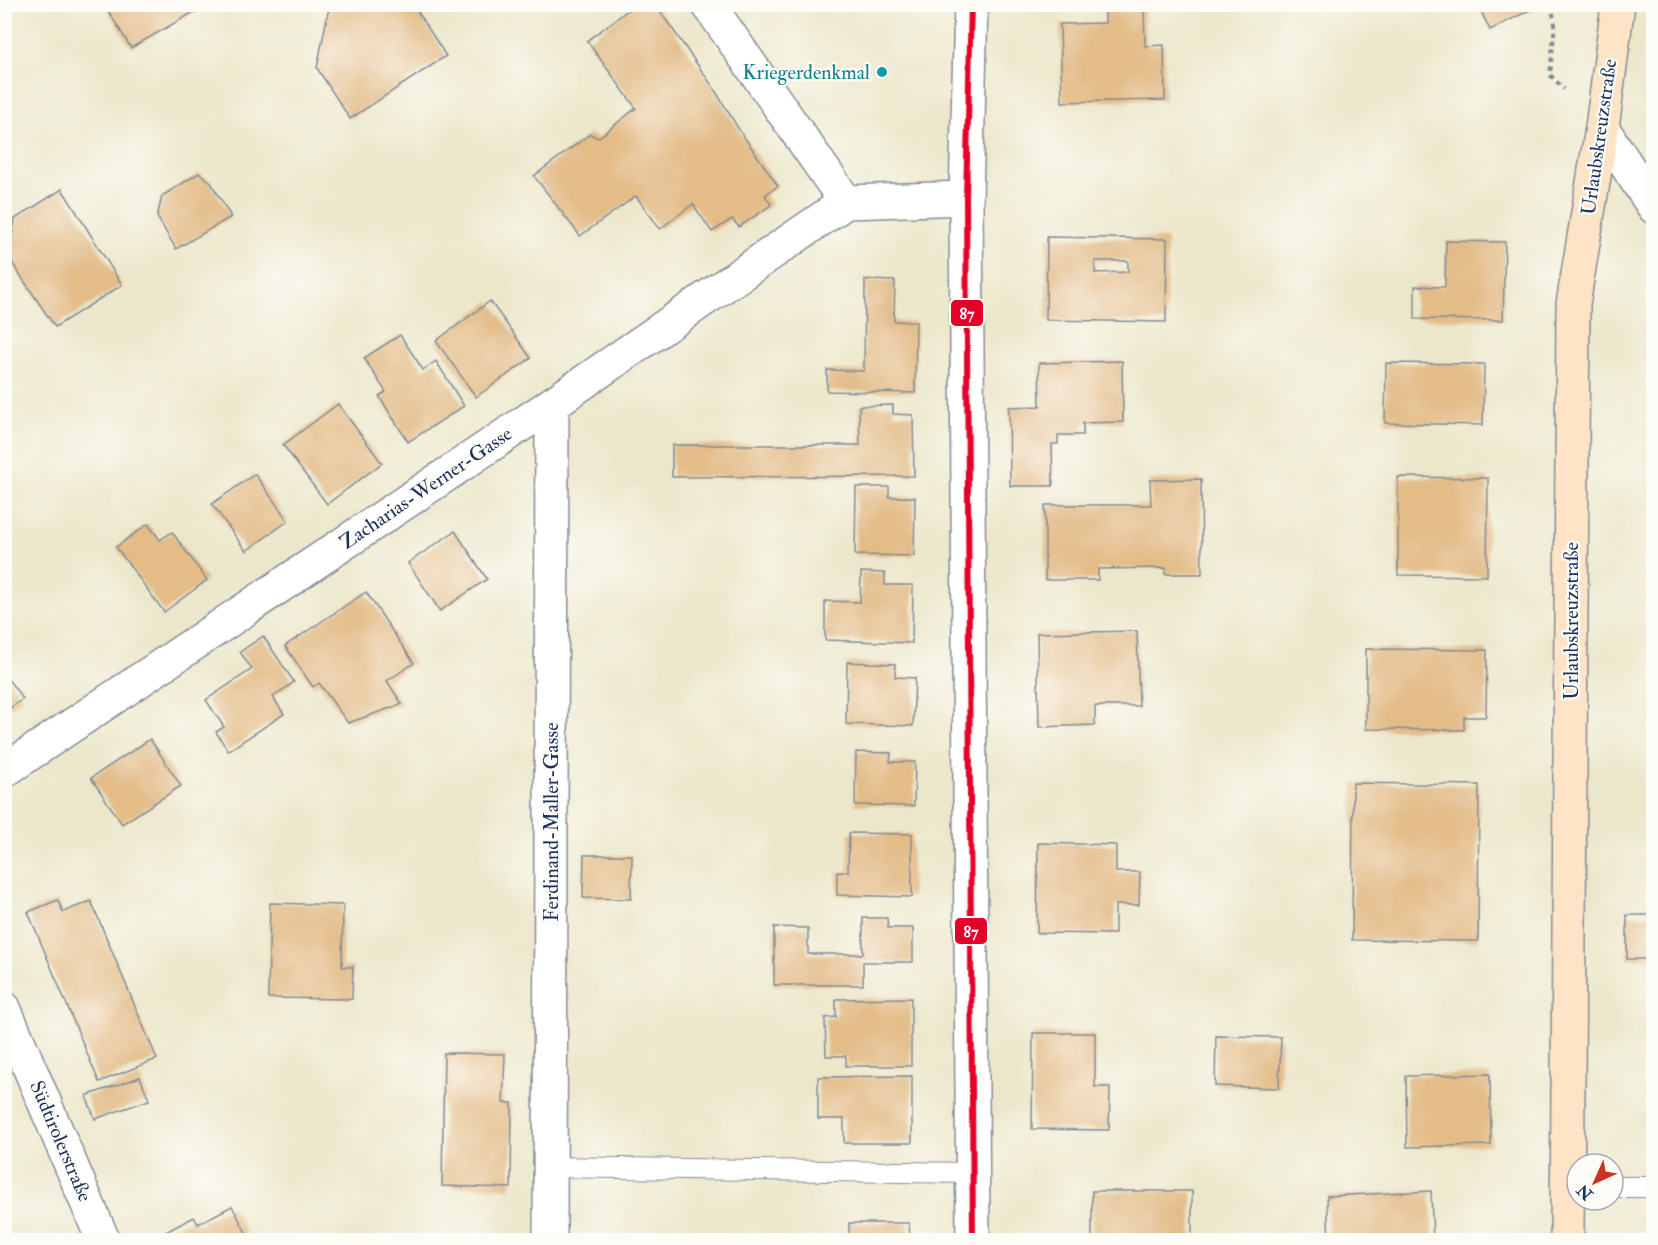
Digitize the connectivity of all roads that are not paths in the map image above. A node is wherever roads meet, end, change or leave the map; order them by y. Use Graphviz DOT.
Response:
graph roads {
  1 [pos="708,4"];
  2 [pos="971,4"];
  3 [pos="1618,4"];
  4 [pos="1602,128"];
  5 [pos="966,198"];
  6 [pos="846,202"];
  7 [pos="1653,207"];
  8 [pos="552,404"];
  9 [pos="4,771"];
  10 [pos="4,1008"];
  11 [pos="1572,1152"];
  12 [pos="550,1167"];
  13 [pos="974,1173"];
  14 [pos="1625,1187"];
  15 [pos="1653,1187"];
  16 [pos="1569,1212"];
  17 [pos="104,1240"];
  18 [pos="550,1240"];
  19 [pos="973,1240"];
  20 [pos="1566,1240"];
  1 -- 6 [label="street"];
  2 -- 5 [label="street"];
  3 -- 4 [label="street, Urlaubskreuzstraße"];
  4 -- 7 [label="street"];
  4 -- 11 [label="street, Urlaubskreuzstraße"];
  5 -- 6 [label="street"];
  5 -- 13 [label="street"];
  6 -- 8 [label="street, Zacharias-Werner-Gasse"];
  8 -- 9 [label="street, Zacharias-Werner-Gasse"];
  8 -- 12 [label="street, Ferdinand-Maller-Gasse"];
  10 -- 17 [label="street, Südtirolerstraße"];
  12 -- 13 [label="lane"];
  12 -- 18 [label="street, Ferdinand-Maller-Gasse"];
  13 -- 19 [label="street"];
  14 -- 15 [label="lane"];
  16 -- 20 [label="street, Urlaubskreuzstraße"];
}
